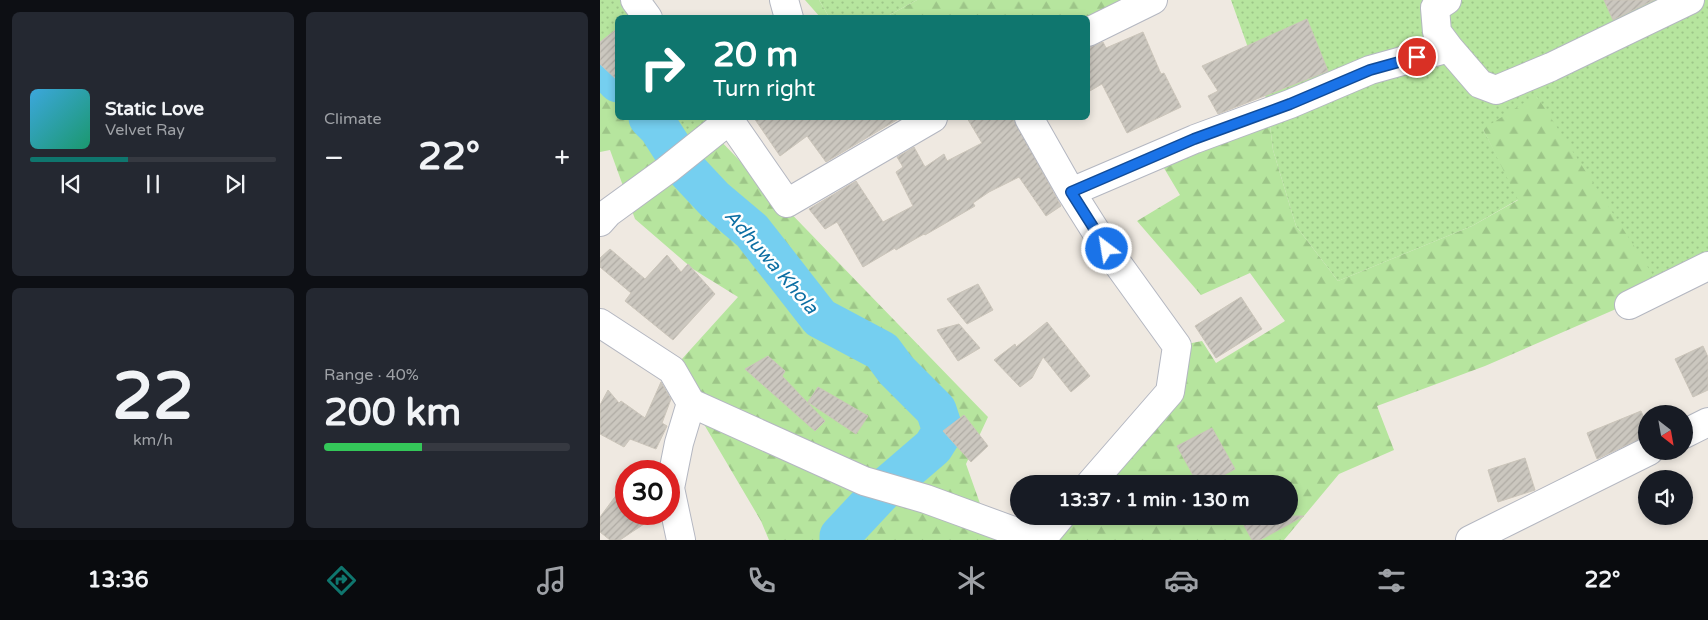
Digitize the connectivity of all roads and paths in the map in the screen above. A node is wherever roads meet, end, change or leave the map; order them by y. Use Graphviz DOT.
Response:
graph roads {
  1 [pos="634,0"];
  2 [pos="784,0"];
  3 [pos="1153,0"];
  4 [pos="1447,0"];
  5 [pos="1690,0"];
  6 [pos="646,15"];
  7 [pos="787,15"];
  8 [pos="1090,31"];
  9 [pos="1449,48"];
  10 [pos="728,120"];
  11 [pos="731,120"];
  12 [pos="930,120"];
  13 [pos="1030,120"];
  14 [pos="1071,192"];
  15 [pos="600,222"];
  16 [pos="1708,266"];
  17 [pos="1629,305"];
  18 [pos="600,323"];
  19 [pos="691,402"];
  20 [pos="1708,422"];
  21 [pos="1693,430"];
  22 [pos="1638,456"];
  23 [pos="1098,475"];
  24 [pos="1053,525"];
  25 [pos="676,538"];
  26 [pos="1039,540"];
  27 [pos="1470,540"];
  1 -- 6 [label="street"];
  2 -- 7 [label="street"];
  3 -- 8 [label="street"];
  4 -- 9 [label="street"];
  5 -- 9 [label="street"];
  9 -- 14 [label="street"];
  10 -- 15 [label="street"];
  11 -- 12 [label="street"];
  13 -- 14 [label="street"];
  14 -- 23 [label="street"];
  16 -- 17 [label="street"];
  18 -- 19 [label="street"];
  19 -- 25 [label="street"];
  19 -- 26 [label="street"];
  20 -- 21 [label="street"];
  22 -- 27 [label="street"];
  24 -- 26 [label="street"];
}
